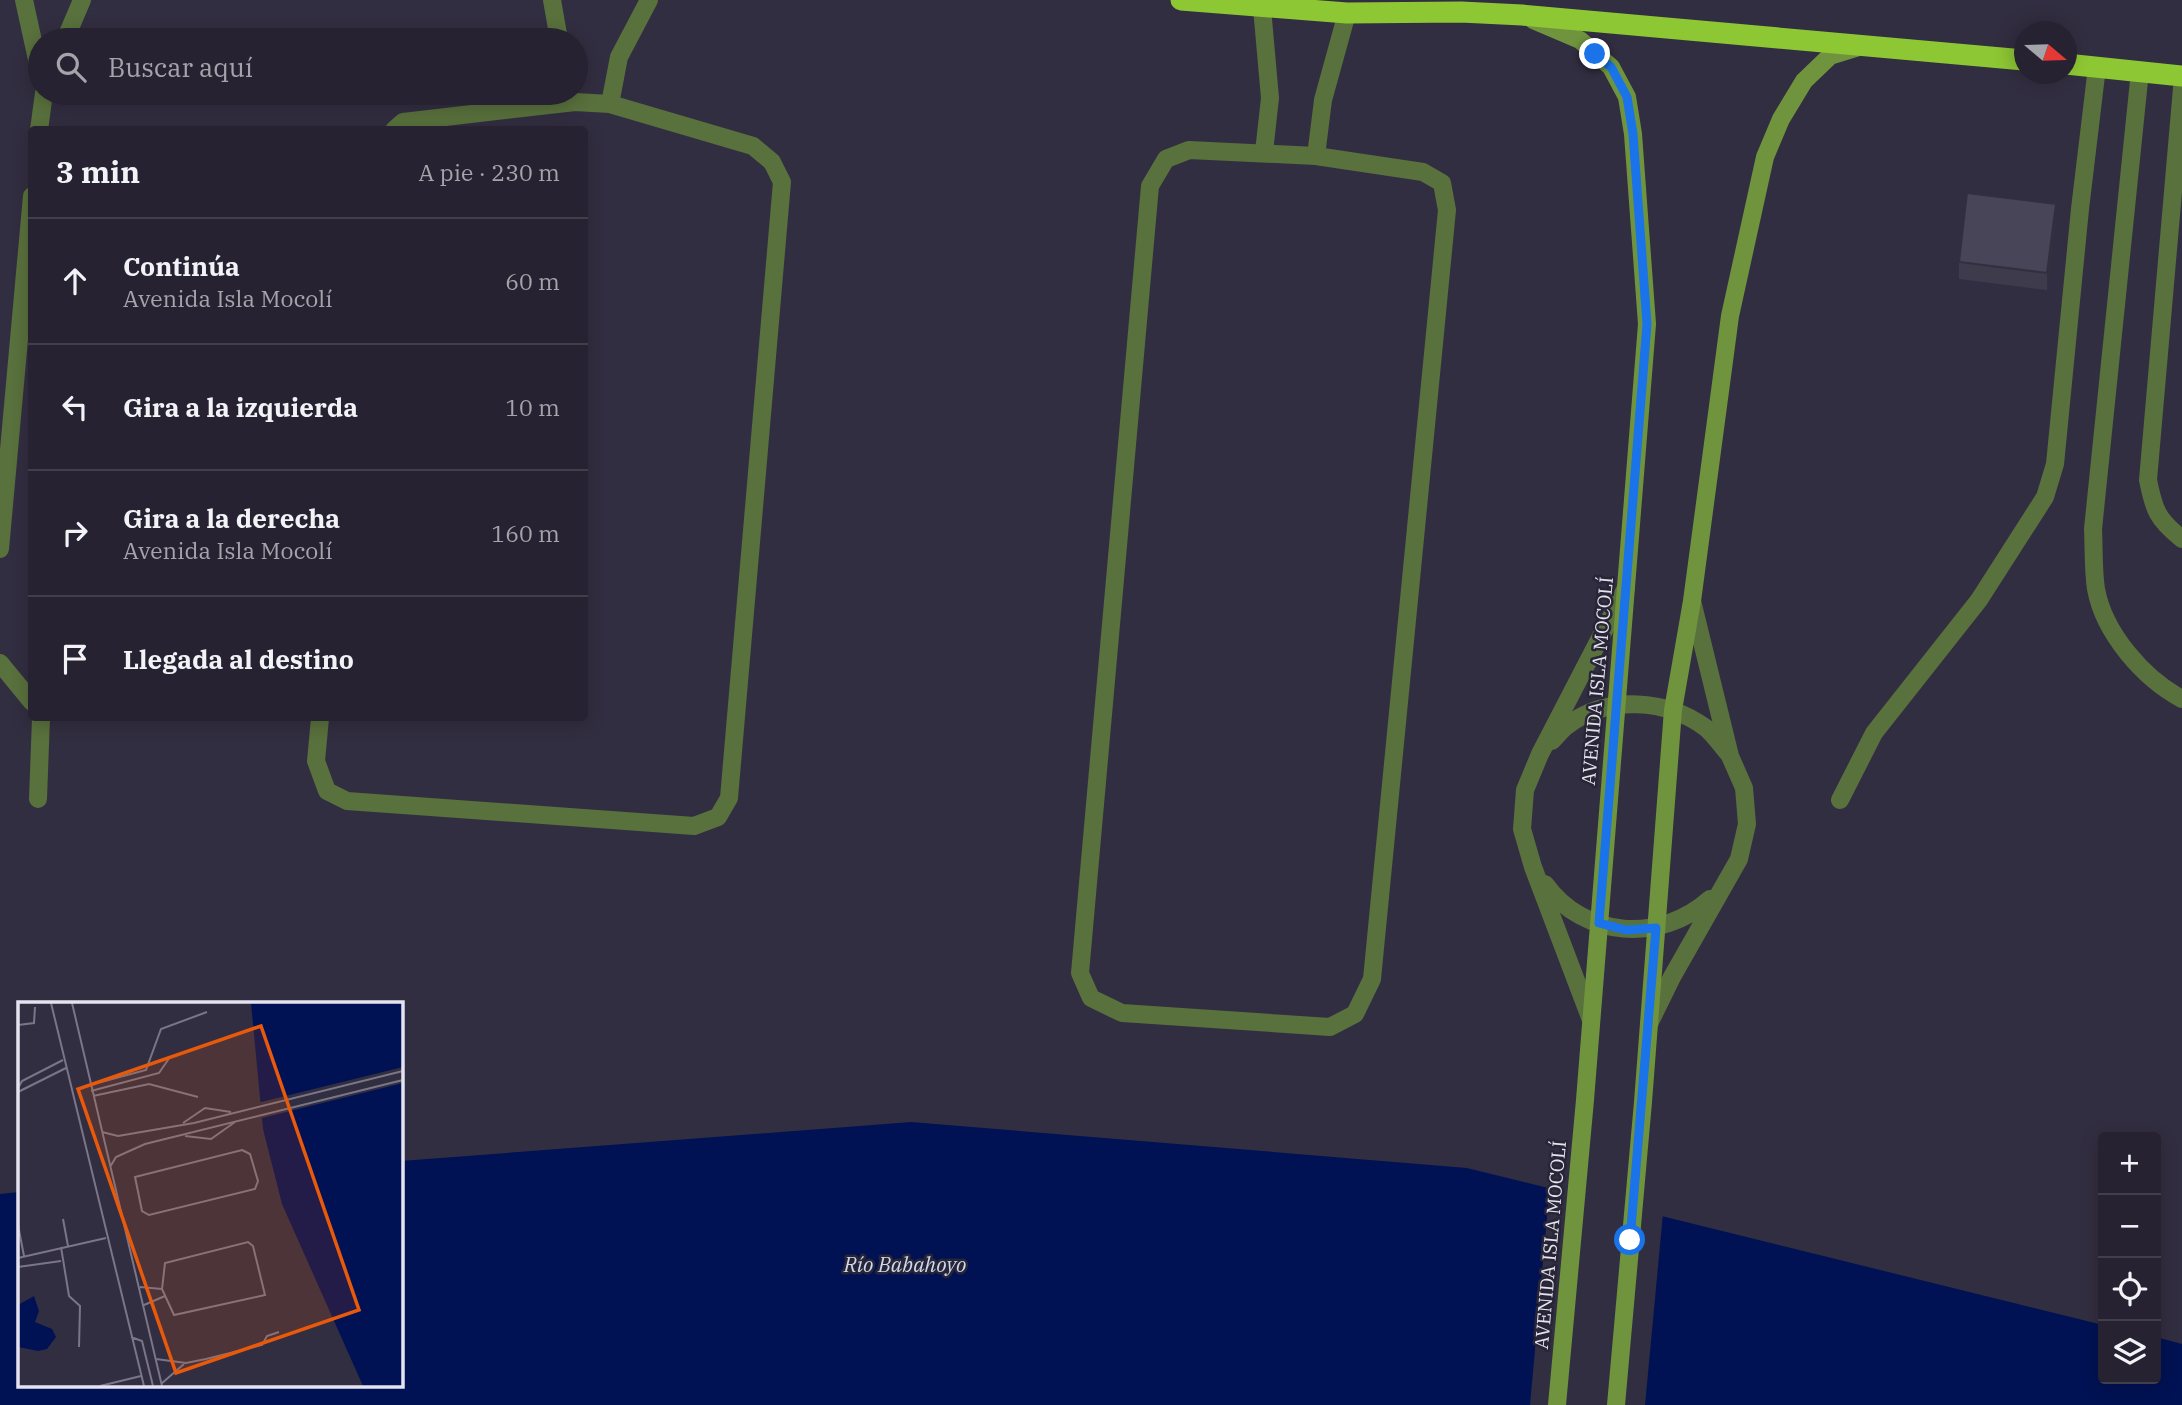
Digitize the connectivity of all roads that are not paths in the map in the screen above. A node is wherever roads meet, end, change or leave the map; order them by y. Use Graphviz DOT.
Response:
graph roads {
  1 [pos="24,0"];
  2 [pos="82,0"];
  3 [pos="552,0"];
  4 [pos="649,0"];
  5 [pos="1181,0"];
  6 [pos="1262,8"];
  7 [pos="1347,13"];
  8 [pos="1522,15"];
  9 [pos="30,28"];
  10 [pos="70,28"];
  11 [pos="557,28"];
  12 [pos="1865,45"];
  13 [pos="2014,59"];
  14 [pos="2077,65"];
  15 [pos="2097,67"];
  16 [pos="2140,71"];
  17 [pos="2182,76"];
  18 [pos="2182,88"];
  19 [pos="588,103"];
  20 [pos="610,104"];
  21 [pos="42,105"];
  22 [pos="512,105"];
  23 [pos="40,126"];
  24 [pos="398,126"];
  25 [pos="1264,152"];
  26 [pos="1316,156"];
  27 [pos="28,240"];
  28 [pos="2182,539"];
  29 [pos="0,549"];
  30 [pos="1626,588"];
  31 [pos="1692,601"];
  32 [pos="0,663"];
  33 [pos="28,697"];
  34 [pos="2182,699"];
  35 [pos="1617,706"];
  36 [pos="1674,710"];
  37 [pos="41,721"];
  38 [pos="320,721"];
  39 [pos="1540,754"];
  40 [pos="1730,756"];
  41 [pos="38,799"];
  42 [pos="1840,800"];
  43 [pos="1533,867"];
  44 [pos="1721,889"];
  45 [pos="1599,923"];
  46 [pos="1656,928"];
  47 [pos="1591,1020"];
  48 [pos="1648,1027"];
  49 [pos="1556,1405"];
  50 [pos="1616,1405"];
  1 -- 9 [label="street"];
  2 -- 10 [label="street"];
  3 -- 11 [label="street"];
  4 -- 20 [label="street"];
  5 -- 6 [label="highway"];
  6 -- 7 [label="highway"];
  6 -- 25 [label="street"];
  7 -- 8 [label="highway"];
  7 -- 26 [label="street"];
  8 -- 12 [label="highway"];
  8 -- 30 [label="street, AVENIDA ISLA MOCOLÍ"];
  12 -- 13 [label="highway"];
  12 -- 31 [label="street"];
  14 -- 15 [label="highway"];
  15 -- 16 [label="highway"];
  15 -- 42 [label="street"];
  16 -- 17 [label="highway"];
  16 -- 34 [label="street"];
  18 -- 28 [label="street"];
  19 -- 20 [label="street"];
  20 -- 38 [label="street"];
  21 -- 23 [label="street"];
  22 -- 24 [label="street"];
  25 -- 26 [label="street"];
  25 -- 26 [label="street"];
  27 -- 29 [label="street"];
  30 -- 35 [label="street, AVENIDA ISLA MOCOLÍ"];
  30 -- 39 [label="street"];
  31 -- 36 [label="street"];
  31 -- 40 [label="street"];
  32 -- 33 [label="street"];
  35 -- 36 [label="street"];
  35 -- 39 [label="street"];
  35 -- 45 [label="street, AVENIDA ISLA MOCOLÍ"];
  36 -- 40 [label="street"];
  36 -- 46 [label="street"];
  37 -- 41 [label="street"];
  39 -- 43 [label="street"];
  40 -- 44 [label="street"];
  43 -- 45 [label="street"];
  43 -- 47 [label="street"];
  44 -- 46 [label="street"];
  44 -- 48 [label="street"];
  45 -- 46 [label="street"];
  45 -- 47 [label="street, AVENIDA ISLA MOCOLÍ"];
  46 -- 48 [label="street"];
  47 -- 49 [label="street, AVENIDA ISLA MOCOLÍ"];
  48 -- 50 [label="street"];
}
